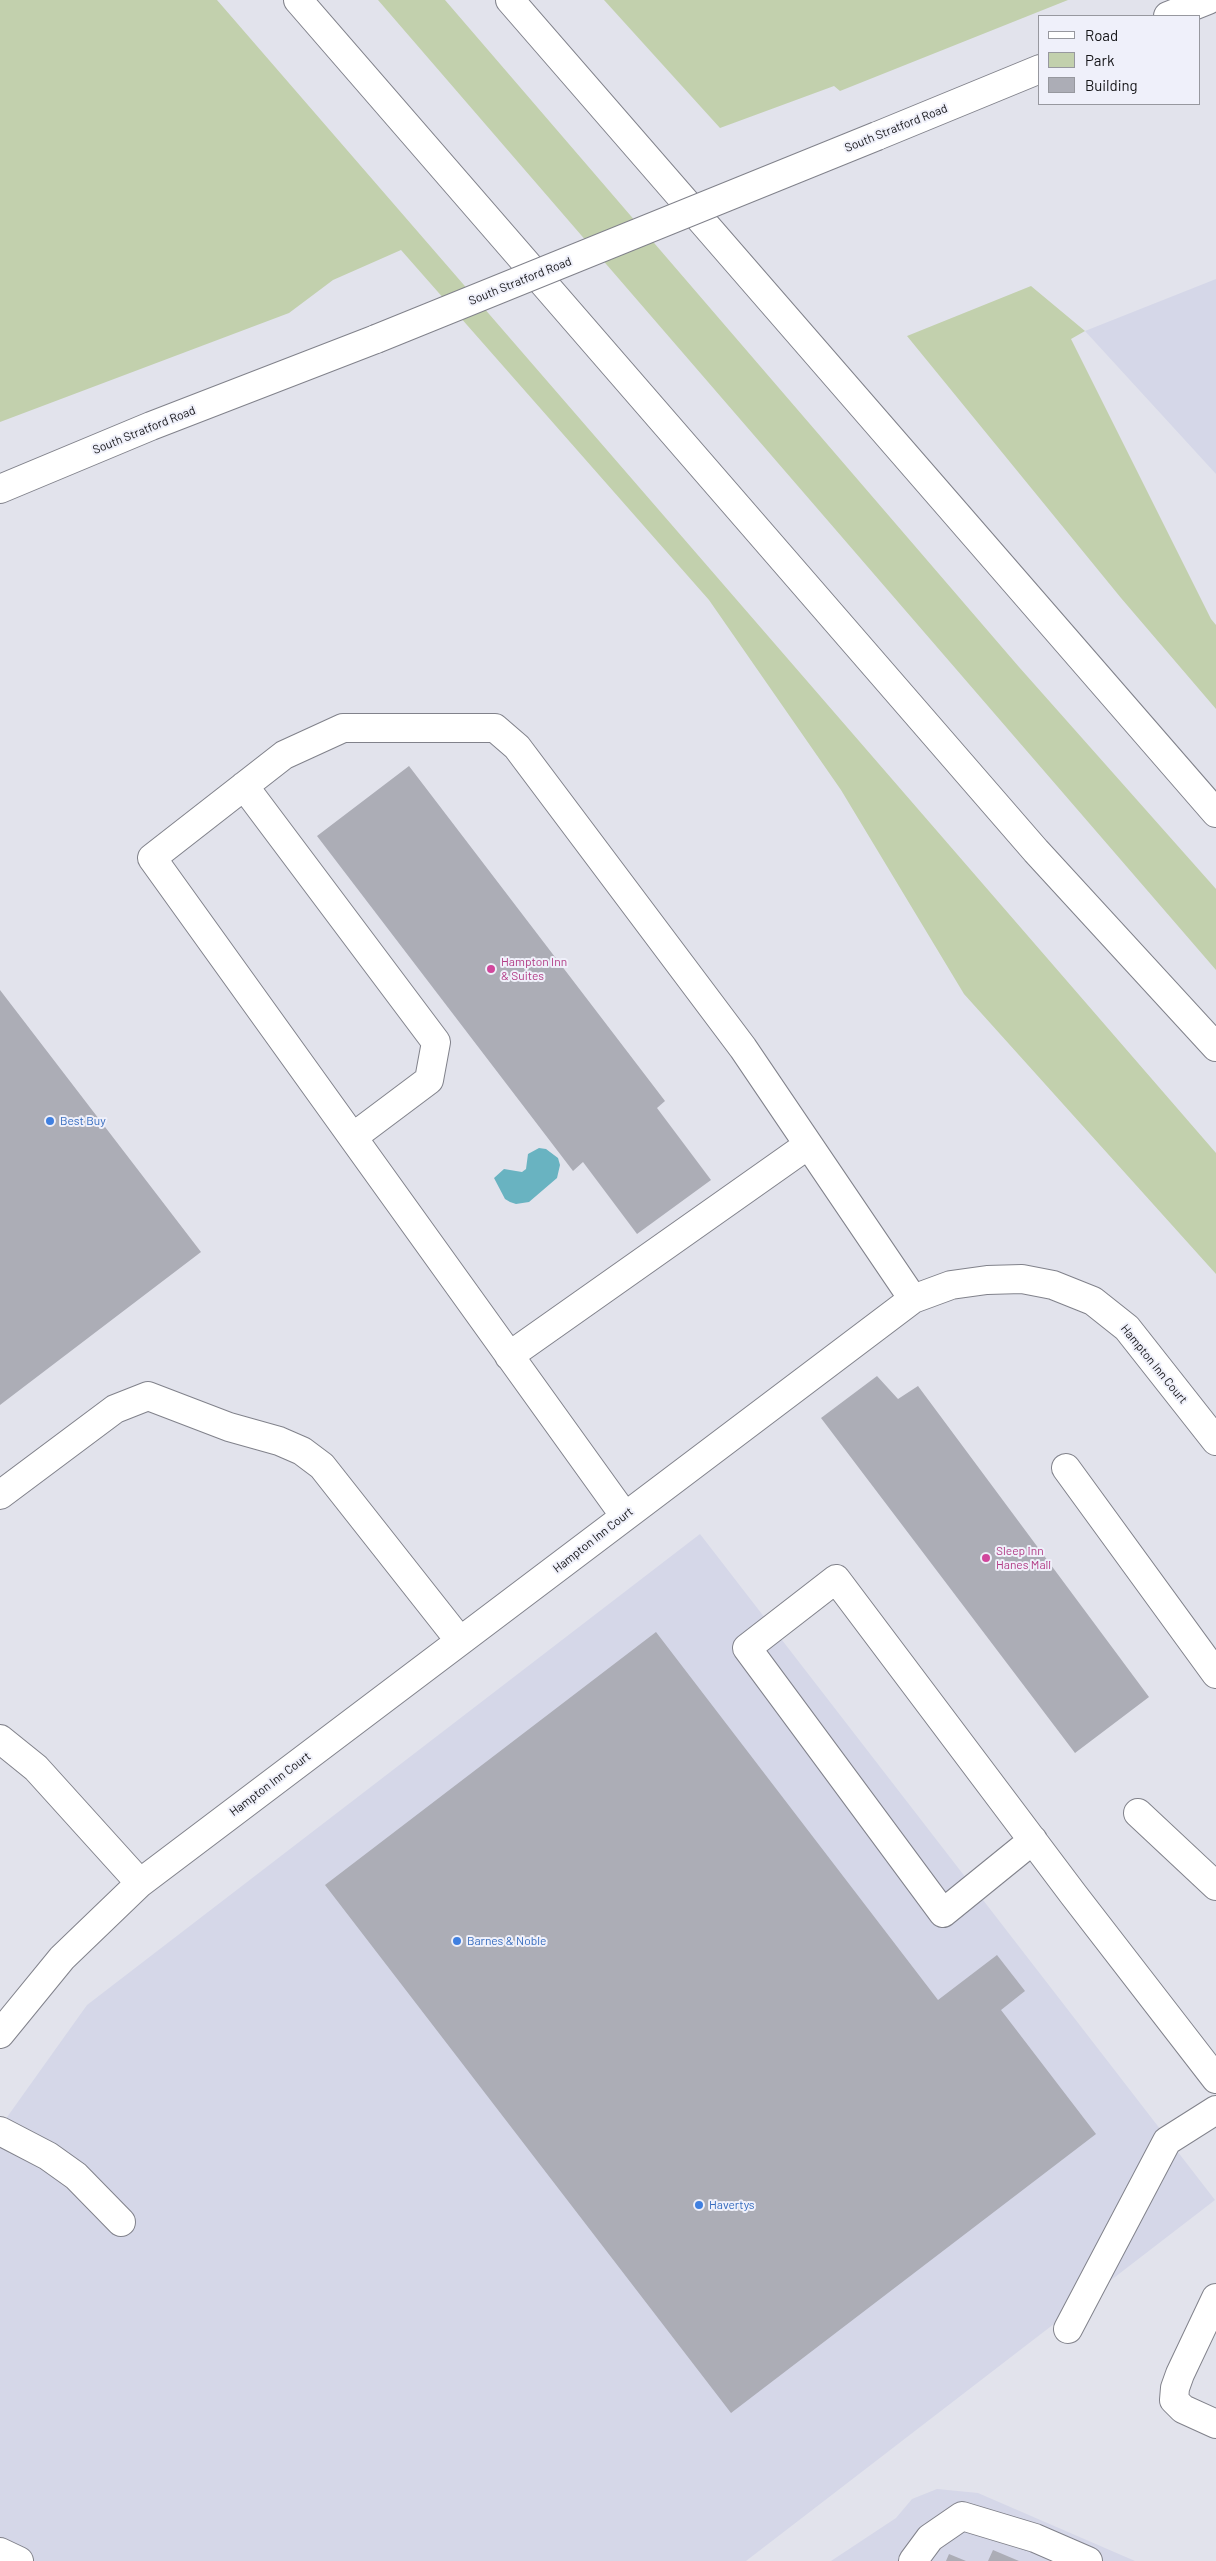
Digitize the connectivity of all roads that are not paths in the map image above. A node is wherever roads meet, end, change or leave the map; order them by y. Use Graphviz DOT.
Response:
graph roads {
  1 [pos="298,0"];
  2 [pos="1208,0"];
  3 [pos="515,3"];
  4 [pos="1170,15"];
  5 [pos="1038,70"];
  6 [pos="0,489"];
  7 [pos="244,786"];
  8 [pos="1216,813"];
  9 [pos="1216,1048"];
  10 [pos="353,1137"];
  11 [pos="808,1145"];
  12 [pos="913,1299"];
  13 [pos="509,1356"];
  14 [pos="1216,1441"];
  15 [pos="1066,1468"];
  16 [pos="0,1495"];
  17 [pos="624,1515"];
  18 [pos="460,1641"];
  19 [pos="1216,1674"];
  20 [pos="0,1739"];
  21 [pos="1138,1813"];
  22 [pos="1033,1840"];
  23 [pos="140,1883"];
  24 [pos="1216,1886"];
  25 [pos="0,2034"];
  26 [pos="1216,2079"];
  27 [pos="1216,2110"];
  28 [pos="0,2131"];
  29 [pos="121,2222"];
  30 [pos="1216,2298"];
  31 [pos="1068,2329"];
  32 [pos="1216,2424"];
  33 [pos="0,2552"];
  34 [pos="19,2561"];
  35 [pos="913,2561"];
  36 [pos="1088,2561"];
  1 -- 9 [label="main road"];
  2 -- 4 [label="main road"];
  3 -- 8 [label="main road"];
  5 -- 6 [label="main road, South Stratford Road, bridge"];
  7 -- 10 [label="main road"];
  7 -- 10 [label="main road"];
  7 -- 11 [label="main road"];
  10 -- 13 [label="main road"];
  11 -- 12 [label="main road"];
  11 -- 13 [label="main road"];
  12 -- 14 [label="main road, Hampton Inn Court"];
  12 -- 17 [label="main road, Hampton Inn Court"];
  13 -- 17 [label="main road"];
  15 -- 19 [label="main road"];
  16 -- 18 [label="main road"];
  17 -- 18 [label="main road, Hampton Inn Court"];
  18 -- 23 [label="main road, Hampton Inn Court"];
  20 -- 23 [label="main road"];
  21 -- 24 [label="main road"];
  22 -- 22 [label="main road"];
  22 -- 26 [label="main road"];
  23 -- 25 [label="main road, Hampton Inn Court"];
  27 -- 31 [label="main road"];
  28 -- 29 [label="main road"];
  30 -- 32 [label="main road"];
  33 -- 34 [label="main road"];
  35 -- 36 [label="main road"];
}
